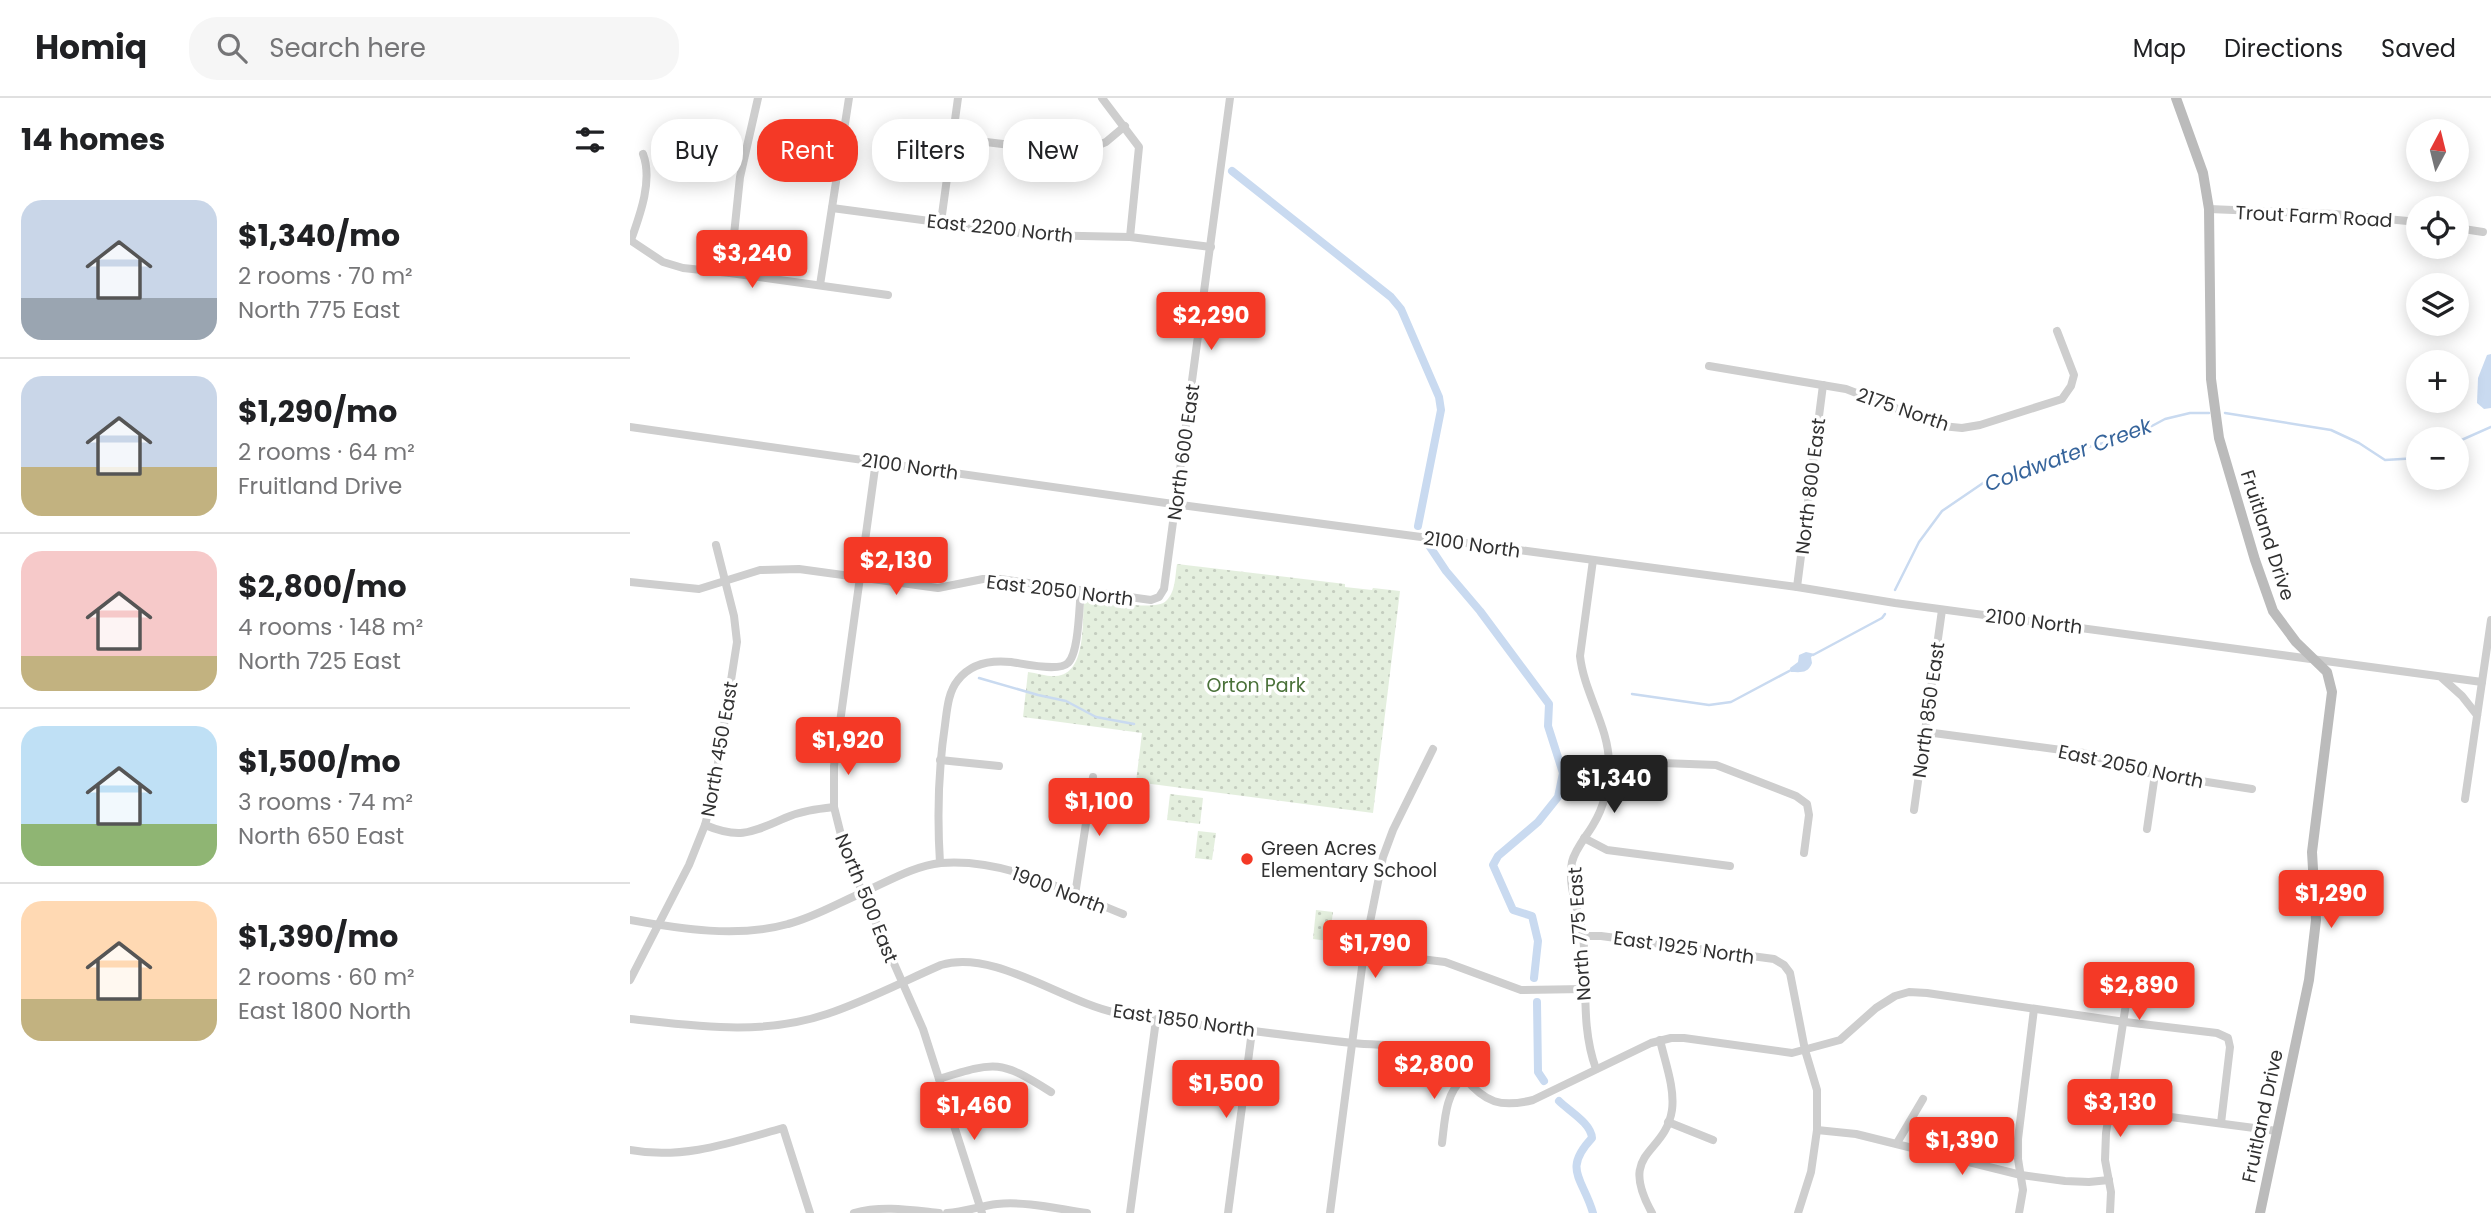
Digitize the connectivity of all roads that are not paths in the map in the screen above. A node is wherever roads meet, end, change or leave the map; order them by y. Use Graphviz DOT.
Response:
graph roads {
  1 [pos="758,98"];
  2 [pos="849,98"];
  3 [pos="958,98"];
  4 [pos="1102,98"];
  5 [pos="1230,98"];
  6 [pos="2176,98"];
  7 [pos="955,119"];
  8 [pos="1125,126"];
  9 [pos="989,142"];
  10 [pos="643,154"];
  11 [pos="947,182"];
  12 [pos="832,208"];
  13 [pos="2209,209"];
  14 [pos="2406,221"];
  15 [pos="941,222"];
  16 [pos="2469,230"];
  17 [pos="2483,232"];
  18 [pos="1130,237"];
  19 [pos="631,240"];
  20 [pos="1211,247"];
  21 [pos="730,273"];
  22 [pos="820,285"];
  23 [pos="888,295"];
  24 [pos="2057,331"];
  25 [pos="1709,366"];
  26 [pos="1824,385"];
  27 [pos="630,427"];
  28 [pos="876,461"];
  29 [pos="1175,504"];
  30 [pos="716,545"];
  31 [pos="1593,560"];
  32 [pos="861,578"];
  33 [pos="724,580"];
  34 [pos="630,582"];
  35 [pos="1797,587"];
  36 [pos="1081,590"];
  37 [pos="1159,597"];
  38 [pos="1942,610"];
  39 [pos="2491,620"];
  40 [pos="2314,659"];
  41 [pos="2439,677"];
  42 [pos="2482,682"];
  43 [pos="2477,715"];
  44 [pos="1926,732"];
  45 [pos="1433,749"];
  46 [pos="940,760"];
  47 [pos="1609,761"];
  48 [pos="999,766"];
  49 [pos="2155,774"];
  50 [pos="1093,777"];
  51 [pos="2252,789"];
  52 [pos="2465,799"];
  53 [pos="834,807"];
  54 [pos="1914,810"];
  55 [pos="705,825"];
  56 [pos="2147,829"];
  57 [pos="1584,838"];
  58 [pos="1804,853"];
  59 [pos="940,863"];
  60 [pos="1730,866"];
  61 [pos="863,893"];
  62 [pos="1075,895"];
  63 [pos="1123,914"];
  64 [pos="630,920"];
  65 [pos="657,925"];
  66 [pos="1583,936"];
  67 [pos="1363,952"];
  68 [pos="2130,978"];
  69 [pos="630,979"];
  70 [pos="901,982"];
  71 [pos="1584,989"];
  72 [pos="2034,1009"];
  73 [pos="630,1019"];
  74 [pos="1156,1020"];
  75 [pos="2124,1022"];
  76 [pos="1252,1031"];
  77 [pos="1660,1040"];
  78 [pos="1352,1043"];
  79 [pos="1805,1050"];
  80 [pos="1596,1069"];
  81 [pos="1464,1077"];
  82 [pos="940,1079"];
  83 [pos="1051,1092"];
  84 [pos="1923,1099"];
  85 [pos="2110,1109"];
  86 [pos="1668,1122"];
  87 [pos="2221,1124"];
  88 [pos="1816,1130"];
  89 [pos="2277,1131"];
  90 [pos="1713,1140"];
  91 [pos="1442,1143"];
  92 [pos="1897,1143"];
  93 [pos="630,1150"];
  94 [pos="2021,1175"];
  95 [pos="2109,1180"];
  96 [pos="981,1211"];
  97 [pos="810,1213"];
  98 [pos="854,1213"];
  99 [pos="939,1213"];
  100 [pos="947,1213"];
  101 [pos="1087,1213"];
  102 [pos="1130,1213"];
  103 [pos="1228,1213"];
  104 [pos="1330,1213"];
  105 [pos="1652,1213"];
  106 [pos="1798,1213"];
  107 [pos="2019,1213"];
  108 [pos="2110,1213"];
  109 [pos="2260,1213"];
  1 -- 21 [label="street"];
  2 -- 12 [label="street"];
  3 -- 7 [label="street"];
  4 -- 8 [label="street"];
  5 -- 20 [label="street, North 600 East"];
  6 -- 13 [label="street, Fruitland Drive"];
  8 -- 9 [label="street"];
  8 -- 18 [label="street"];
  10 -- 19 [label="street"];
  11 -- 15 [label="street"];
  12 -- 15 [label="street, East 2200 North"];
  12 -- 22 [label="street"];
  13 -- 14 [label="street, Trout Farm Road"];
  13 -- 40 [label="street, Fruitland Drive"];
  15 -- 18 [label="street, East 2200 North"];
  16 -- 17 [label="street"];
  18 -- 20 [label="street, East 2200 North"];
  19 -- 21 [label="street"];
  20 -- 29 [label="street, North 600 East"];
  21 -- 22 [label="street"];
  22 -- 23 [label="street"];
  24 -- 26 [label="street, 2175 North"];
  25 -- 26 [label="street, 2175 North"];
  26 -- 35 [label="street, North 800 East"];
  27 -- 28 [label="street, 2100 North"];
  28 -- 29 [label="street, 2100 North"];
  28 -- 32 [label="street, North 500 East"];
  29 -- 31 [label="street, 2100 North"];
  29 -- 37 [label="street, North 600 East"];
  30 -- 33 [label="street, North 450 East"];
  31 -- 35 [label="street, 2100 North"];
  31 -- 47 [label="street, North 775 East"];
  32 -- 33 [label="street, East 2050 North"];
  32 -- 36 [label="street, East 2050 North"];
  32 -- 53 [label="street, North 500 East"];
  33 -- 34 [label="street, East 2050 North"];
  33 -- 55 [label="street, North 450 East"];
  35 -- 38 [label="street, 2100 North"];
  36 -- 37 [label="street, East 2050 North"];
  36 -- 46 [label="street"];
  38 -- 40 [label="street, 2100 North"];
  38 -- 44 [label="street, North 850 East"];
  39 -- 42 [label="street"];
  40 -- 41 [label="street, 2100 North"];
  40 -- 89 [label="street, Fruitland Drive"];
  41 -- 42 [label="street, 2100 North"];
  41 -- 43 [label="street"];
  42 -- 43 [label="street"];
  43 -- 52 [label="street"];
  44 -- 49 [label="street, East 2050 North"];
  44 -- 54 [label="street, North 850 East"];
  45 -- 67 [label="street"];
  46 -- 48 [label="street"];
  46 -- 59 [label="street"];
  47 -- 57 [label="street, North 775 East"];
  47 -- 58 [label="street"];
  49 -- 51 [label="street, East 2050 North"];
  49 -- 56 [label="street"];
  50 -- 62 [label="street"];
  53 -- 55 [label="street"];
  53 -- 61 [label="street, North 500 East"];
  55 -- 65 [label="street, North 450 East"];
  57 -- 60 [label="street"];
  57 -- 66 [label="street, North 775 East"];
  59 -- 61 [label="street, 1900 North"];
  59 -- 62 [label="street, 1900 North"];
  61 -- 65 [label="street, 1900 North"];
  61 -- 70 [label="street, North 500 East"];
  62 -- 63 [label="street, 1900 North"];
  64 -- 65 [label="street, 1900 North"];
  65 -- 69 [label="street, North 450 East"];
  66 -- 71 [label="street, North 775 East"];
  66 -- 79 [label="street, East 1925 North"];
  67 -- 71 [label="street"];
  67 -- 78 [label="street"];
  68 -- 75 [label="street"];
  70 -- 73 [label="street, East 1850 North"];
  70 -- 74 [label="street, East 1850 North"];
  70 -- 82 [label="street, North 500 East"];
  71 -- 80 [label="street, North 775 East"];
  72 -- 75 [label="street, East 1850 North"];
  72 -- 79 [label="street, East 1850 North"];
  72 -- 94 [label="street"];
  74 -- 76 [label="street, East 1850 North"];
  74 -- 102 [label="street"];
  75 -- 85 [label="street"];
  75 -- 87 [label="street, East 1850 North"];
  76 -- 78 [label="street, East 1850 North"];
  76 -- 103 [label="street"];
  77 -- 79 [label="street, East 1850 North"];
  77 -- 80 [label="street, East 1850 North"];
  77 -- 86 [label="street"];
  78 -- 81 [label="street, East 1850 North"];
  78 -- 104 [label="street"];
  79 -- 88 [label="street"];
  80 -- 81 [label="street, East 1850 North"];
  81 -- 91 [label="street"];
  82 -- 83 [label="street"];
  82 -- 96 [label="street"];
  84 -- 92 [label="street"];
  85 -- 87 [label="street"];
  85 -- 95 [label="street"];
  86 -- 90 [label="street"];
  86 -- 105 [label="street"];
  87 -- 89 [label="street"];
  88 -- 92 [label="street"];
  88 -- 106 [label="street"];
  89 -- 109 [label="street, Fruitland Drive"];
  92 -- 94 [label="street"];
  93 -- 97 [label="street"];
  94 -- 95 [label="street"];
  94 -- 107 [label="street"];
  95 -- 108 [label="street"];
  96 -- 100 [label="street"];
  96 -- 101 [label="street"];
  98 -- 99 [label="street"];
}
